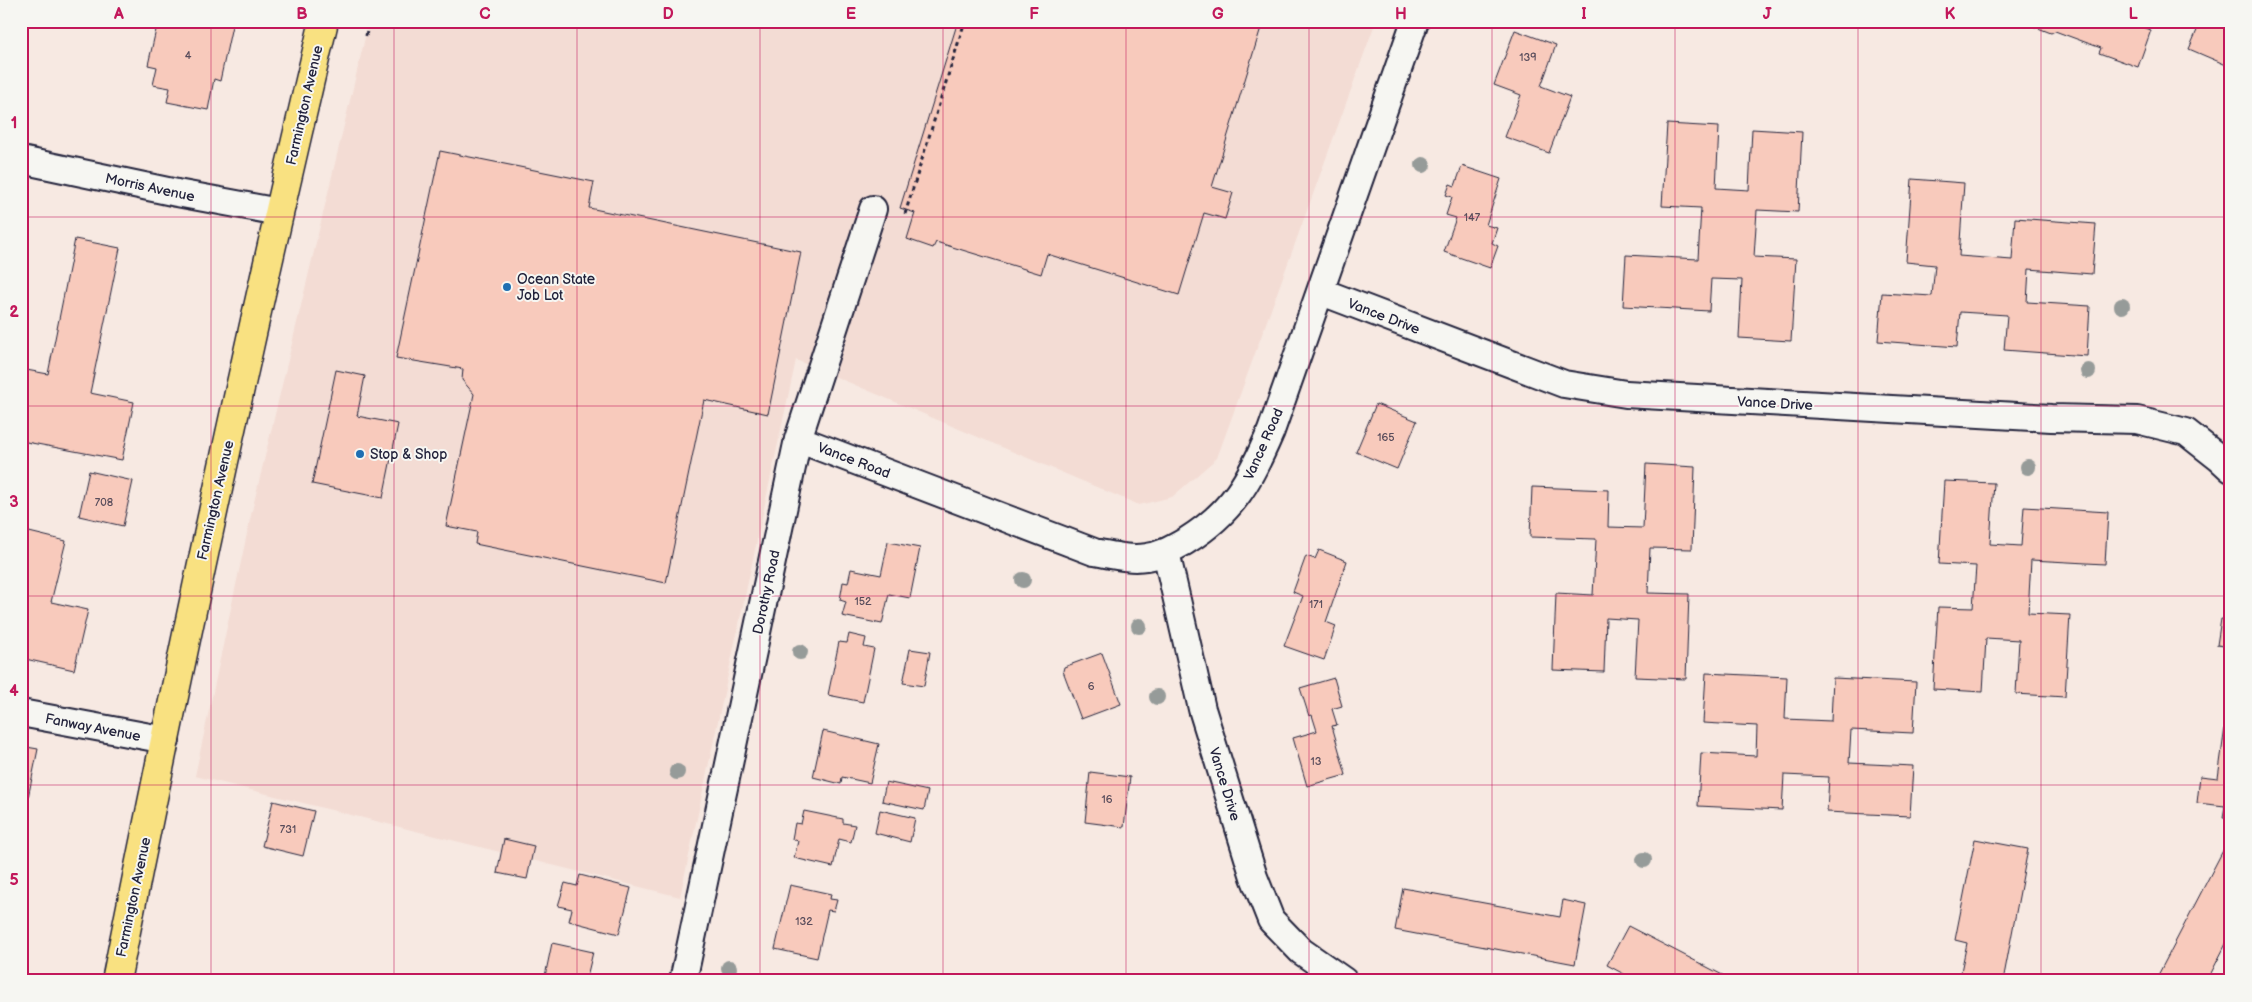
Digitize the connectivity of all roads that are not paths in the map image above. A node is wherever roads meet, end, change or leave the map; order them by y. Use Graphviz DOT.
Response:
graph roads {
  1 [pos="324,21"];
  2 [pos="1415,21"];
  3 [pos="21,160"];
  4 [pos="873,209"];
  5 [pos="279,212"];
  6 [pos="1322,292"];
  7 [pos="798,439"];
  8 [pos="2231,470"];
  9 [pos="1166,552"];
  10 [pos="21,712"];
  11 [pos="166,740"];
  12 [pos="116,981"];
  13 [pos="683,981"];
  14 [pos="1344,981"];
  1 -- 5 [label="highway, Farmington Avenue"];
  2 -- 6 [label="street, Vance Road"];
  3 -- 5 [label="street, Morris Avenue"];
  4 -- 7 [label="street, Dorothy Road"];
  5 -- 11 [label="highway, Farmington Avenue"];
  6 -- 8 [label="street, Vance Drive"];
  6 -- 9 [label="street, Vance Road"];
  7 -- 9 [label="street, Vance Road"];
  7 -- 13 [label="street, Dorothy Road"];
  9 -- 14 [label="street, Vance Drive"];
  10 -- 11 [label="street, Fanway Avenue"];
  11 -- 12 [label="highway, Farmington Avenue"];
}
